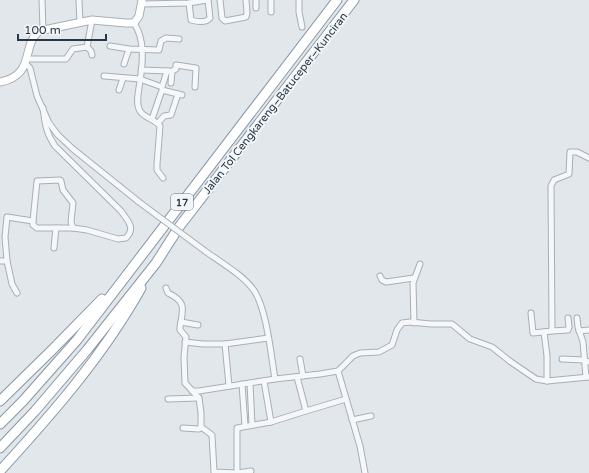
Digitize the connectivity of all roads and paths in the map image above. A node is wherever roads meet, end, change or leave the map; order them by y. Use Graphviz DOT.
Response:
graph roads {
  1 [pos="42,0"];
  2 [pos="79,0"];
  3 [pos="208,0"];
  4 [pos="220,0"];
  5 [pos="246,0"];
  6 [pos="256,0"];
  7 [pos="270,0"];
  8 [pos="298,0"];
  9 [pos="337,0"];
  10 [pos="354,0"];
  11 [pos="142,2"];
  12 [pos="182,2"];
  13 [pos="189,3"];
  14 [pos="256,8"];
  15 [pos="272,12"];
  16 [pos="92,20"];
  17 [pos="80,23"];
  18 [pos="134,23"];
  19 [pos="302,27"];
  20 [pos="43,30"];
  21 [pos="179,39"];
  22 [pos="110,46"];
  23 [pos="87,47"];
  24 [pos="128,49"];
  25 [pos="142,50"];
  26 [pos="92,55"];
  27 [pos="26,61"];
  28 [pos="124,64"];
  29 [pos="141,70"];
  30 [pos="169,71"];
  31 [pos="104,76"];
  32 [pos="123,78"];
  33 [pos="140,79"];
  34 [pos="0,82"];
  35 [pos="171,83"];
  36 [pos="195,87"];
  37 [pos="119,90"];
  38 [pos="42,108"];
  39 [pos="152,119"];
  40 [pos="158,123"];
  41 [pos="589,158"];
  42 [pos="163,178"];
  43 [pos="33,221"];
  44 [pos="56,228"];
  45 [pos="73,228"];
  46 [pos="54,248"];
  47 [pos="7,261"];
  48 [pos="0,262"];
  49 [pos="156,263"];
  50 [pos="420,264"];
  51 [pos="131,269"];
  52 [pos="380,276"];
  53 [pos="414,278"];
  54 [pos="166,288"];
  55 [pos="17,293"];
  56 [pos="531,313"];
  57 [pos="568,318"];
  58 [pos="577,318"];
  59 [pos="180,322"];
  60 [pos="414,323"];
  61 [pos="198,324"];
  62 [pos="589,330"];
  63 [pos="552,331"];
  64 [pos="580,331"];
  65 [pos="544,332"];
  66 [pos="268,338"];
  67 [pos="185,342"];
  68 [pos="225,344"];
  69 [pos="562,359"];
  70 [pos="300,360"];
  71 [pos="586,361"];
  72 [pos="338,371"];
  73 [pos="303,376"];
  74 [pos="297,377"];
  75 [pos="588,377"];
  76 [pos="275,379"];
  77 [pos="264,381"];
  78 [pos="547,381"];
  79 [pos="250,383"];
  80 [pos="242,384"];
  81 [pos="229,386"];
  82 [pos="192,391"];
  83 [pos="199,398"];
  84 [pos="168,399"];
  85 [pos="346,399"];
  86 [pos="0,401"];
  87 [pos="306,411"];
  88 [pos="371,416"];
  89 [pos="352,420"];
  90 [pos="272,422"];
  91 [pos="0,424"];
  92 [pos="252,425"];
  93 [pos="245,426"];
  94 [pos="201,427"];
  95 [pos="183,428"];
  96 [pos="0,448"];
  97 [pos="0,471"];
  98 [pos="251,471"];
  99 [pos="214,473"];
  100 [pos="237,473"];
  101 [pos="365,473"];
  1 -- 20 [label="street"];
  2 -- 17 [label="street"];
  3 -- 13 [label="street"];
  3 -- 13 [label="street"];
  4 -- 5 [label="street"];
  6 -- 14 [label="street"];
  7 -- 15 [label="street"];
  8 -- 19 [label="street"];
  9 -- 51 [label="highway, Jalan Tol Cengkareng–Batuceper–Kunciran / 17"];
  10 -- 49 [label="highway, Jalan Tol Cengkareng–Batuceper–Kunciran / 17"];
  11 -- 12 [label="street"];
  11 -- 18 [label="main road"];
  12 -- 13 [label="street"];
  16 -- 17 [label="main road"];
  16 -- 18 [label="main road"];
  16 -- 23 [label="street"];
  17 -- 20 [label="main road"];
  18 -- 25 [label="street"];
  20 -- 27 [label="main road"];
  21 -- 25 [label="street"];
  22 -- 24 [label="street"];
  23 -- 26 [label="street"];
  23 -- 27 [label="street"];
  24 -- 25 [label="street"];
  24 -- 28 [label="street"];
  25 -- 29 [label="street"];
  27 -- 34 [label="main road"];
  27 -- 38 [label="street"];
  29 -- 30 [label="street"];
  29 -- 33 [label="street"];
  30 -- 33 [label="street"];
  30 -- 35 [label="street"];
  30 -- 36 [label="street"];
  31 -- 32 [label="street"];
  32 -- 33 [label="street"];
  32 -- 37 [label="street"];
  33 -- 39 [label="street"];
  38 -- 45 [label="street"];
  38 -- 66 [label="street, bridge"];
  39 -- 40 [label="street"];
  39 -- 40 [label="street"];
  40 -- 42 [label="street"];
  41 -- 63 [label="street"];
  43 -- 44 [label="street"];
  43 -- 45 [label="street"];
  43 -- 47 [label="street"];
  44 -- 45 [label="street"];
  44 -- 46 [label="street"];
  47 -- 48 [label="street"];
  47 -- 55 [label="street"];
  49 -- 96 [label="highway, Jalan Tol Cengkareng–Batuceper–Kunciran / 17"];
  49 -- 97 [label="highway"];
  50 -- 53 [label="street"];
  51 -- 86 [label="highway"];
  51 -- 91 [label="highway, Jalan Tol Cengkareng–Batuceper–Kunciran / 17"];
  52 -- 53 [label="street"];
  53 -- 60 [label="street"];
  54 -- 59 [label="street"];
  56 -- 65 [label="street"];
  57 -- 63 [label="street"];
  58 -- 64 [label="street"];
  59 -- 61 [label="street"];
  59 -- 67 [label="street"];
  60 -- 72 [label="street"];
  60 -- 78 [label="street"];
  62 -- 64 [label="street"];
  63 -- 65 [label="street"];
  64 -- 71 [label="street"];
  65 -- 78 [label="street"];
  66 -- 68 [label="street"];
  66 -- 76 [label="street"];
  67 -- 68 [label="street"];
  67 -- 82 [label="street"];
  68 -- 81 [label="street"];
  69 -- 71 [label="street"];
  70 -- 73 [label="street"];
  71 -- 75 [label="street"];
  72 -- 73 [label="street"];
  72 -- 85 [label="street"];
  73 -- 74 [label="street"];
  74 -- 76 [label="street"];
  74 -- 87 [label="street"];
  75 -- 78 [label="street"];
  76 -- 77 [label="street"];
  77 -- 79 [label="street"];
  77 -- 90 [label="street"];
  79 -- 80 [label="street"];
  79 -- 92 [label="street"];
  80 -- 81 [label="street"];
  80 -- 93 [label="street"];
  81 -- 82 [label="street"];
  82 -- 83 [label="street"];
  83 -- 84 [label="street"];
  83 -- 94 [label="street"];
  85 -- 87 [label="street"];
  85 -- 89 [label="street"];
  87 -- 90 [label="street"];
  88 -- 89 [label="street"];
  89 -- 101 [label="street"];
  90 -- 92 [label="street"];
  92 -- 93 [label="street"];
  93 -- 100 [label="street"];
  94 -- 95 [label="street"];
  94 -- 99 [label="street"];
  98 -- 100 [label="street"];
  99 -- 100 [label="street"];
}
